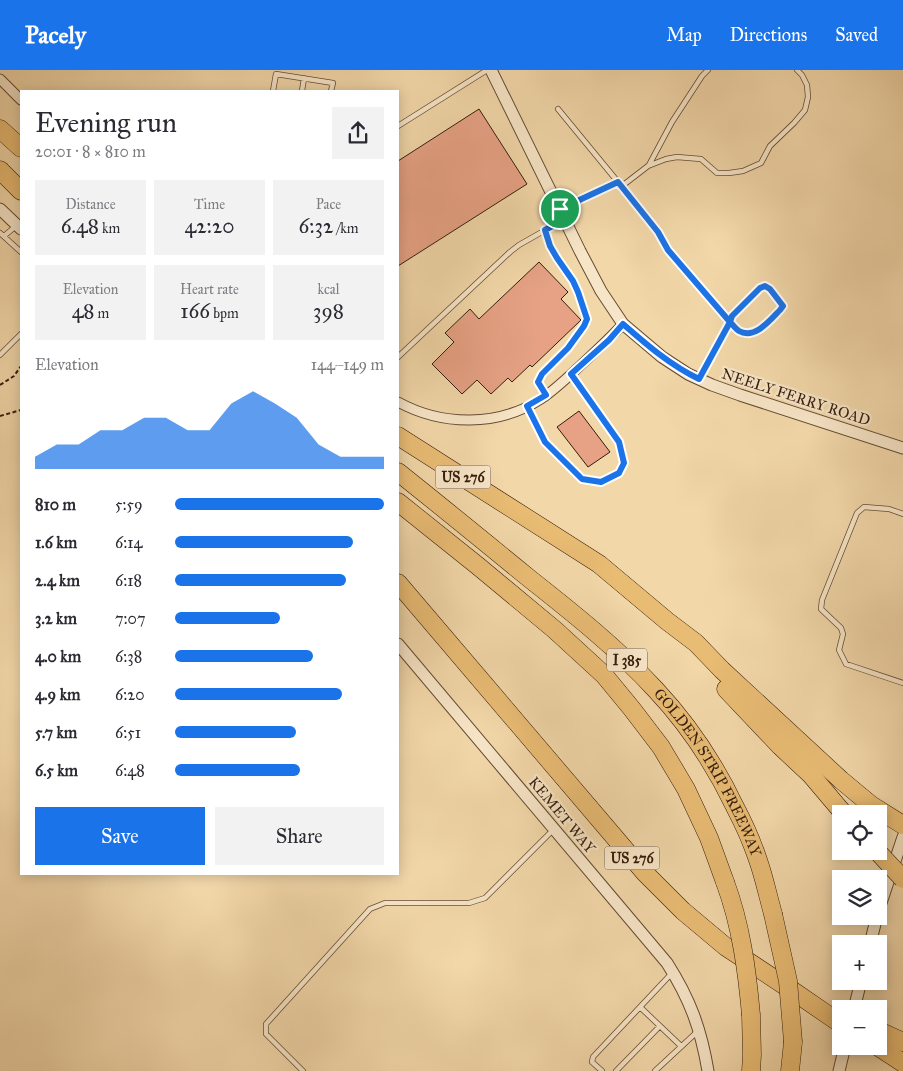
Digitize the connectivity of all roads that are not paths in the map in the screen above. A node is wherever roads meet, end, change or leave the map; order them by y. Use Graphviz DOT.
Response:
graph roads {
  1 [pos="489,70"];
  2 [pos="708,70"];
  3 [pos="797,70"];
  4 [pos="304,78"];
  5 [pos="0,79"];
  6 [pos="274,90"];
  7 [pos="302,90"];
  8 [pos="331,90"];
  9 [pos="20,99"];
  10 [pos="558,109"];
  11 [pos="399,125"];
  12 [pos="0,129"];
  13 [pos="20,147"];
  14 [pos="648,166"];
  15 [pos="0,170"];
  16 [pos="620,184"];
  17 [pos="20,189"];
  18 [pos="0,209"];
  19 [pos="562,214"];
  20 [pos="19,227"];
  21 [pos="545,230"];
  22 [pos="2,234"];
  23 [pos="20,251"];
  24 [pos="730,322"];
  25 [pos="623,324"];
  26 [pos="20,335"];
  27 [pos="0,356"];
  28 [pos="399,356"];
  29 [pos="571,374"];
  30 [pos="699,379"];
  31 [pos="546,395"];
  32 [pos="399,402"];
  33 [pos="527,406"];
  34 [pos="399,437"];
  35 [pos="903,448"];
  36 [pos="399,473"];
  37 [pos="399,503"];
  38 [pos="903,514"];
  39 [pos="599,564"];
  40 [pos="399,584"];
  41 [pos="399,645"];
  42 [pos="903,683"];
  43 [pos="836,805"];
  44 [pos="903,825"];
  45 [pos="554,829"];
  46 [pos="903,838"];
  47 [pos="885,860"];
  48 [pos="903,879"];
  49 [pos="887,886"];
  50 [pos="673,973"];
  51 [pos="796,993"];
  52 [pos="640,1007"];
  53 [pos="832,1009"];
  54 [pos="832,1018"];
  55 [pos="660,1026"];
  56 [pos="699,1030"];
  57 [pos="887,1035"];
  58 [pos="903,1042"];
  59 [pos="681,1046"];
  60 [pos="887,1053"];
  61 [pos="843,1055"];
  62 [pos="903,1063"];
  63 [pos="303,1071"];
  64 [pos="602,1071"];
  65 [pos="616,1071"];
  66 [pos="655,1071"];
  67 [pos="708,1071"];
  68 [pos="751,1071"];
  69 [pos="790,1071"];
  70 [pos="839,1071"];
  1 -- 11 [label="lane"];
  1 -- 19 [label="street, NEELY FERRY ROAD"];
  2 -- 14 [label="lane"];
  3 -- 14 [label="lane"];
  4 -- 6 [label="lane"];
  4 -- 7 [label="lane"];
  4 -- 8 [label="lane"];
  5 -- 9 [label="street"];
  10 -- 16 [label="lane"];
  12 -- 13 [label="highway"];
  14 -- 16 [label="lane"];
  15 -- 17 [label="highway"];
  16 -- 19 [label="lane"];
  16 -- 24 [label="lane"];
  18 -- 20 [label="street"];
  19 -- 21 [label="lane"];
  19 -- 25 [label="street, NEELY FERRY ROAD"];
  20 -- 22 [label="lane"];
  21 -- 28 [label="lane"];
  21 -- 31 [label="lane"];
  22 -- 23 [label="lane"];
  24 -- 24 [label="lane"];
  24 -- 30 [label="lane"];
  25 -- 29 [label="street"];
  25 -- 30 [label="street, NEELY FERRY ROAD"];
  26 -- 27 [label="lane"];
  29 -- 31 [label="street"];
  29 -- 33 [label="lane"];
  30 -- 35 [label="street, NEELY FERRY ROAD"];
  31 -- 33 [label="street"];
  32 -- 33 [label="street"];
  34 -- 39 [label="highway, US 276"];
  36 -- 69 [label="highway, GOLDEN STRIP FREEWAY / I 385, bridge"];
  37 -- 68 [label="highway, GOLDEN STRIP FREEWAY / I 385, bridge"];
  38 -- 42 [label="lane"];
  39 -- 43 [label="highway, US 276"];
  39 -- 44 [label="highway"];
  40 -- 51 [label="highway, US 276"];
  41 -- 45 [label="street, KEMET WAY"];
  45 -- 50 [label="street, KEMET WAY"];
  45 -- 63 [label="lane"];
  46 -- 49 [label="street"];
  47 -- 48 [label="highway, bridge"];
  50 -- 52 [label="lane"];
  50 -- 56 [label="street, KEMET WAY"];
  51 -- 53 [label="highway"];
  51 -- 54 [label="highway, US 276"];
  52 -- 55 [label="lane"];
  52 -- 64 [label="lane"];
  55 -- 59 [label="lane"];
  55 -- 65 [label="lane"];
  56 -- 59 [label="lane"];
  56 -- 67 [label="street, KEMET WAY"];
  57 -- 58 [label="highway"];
  59 -- 66 [label="lane"];
  60 -- 62 [label="highway"];
  61 -- 70 [label="street"];
}
